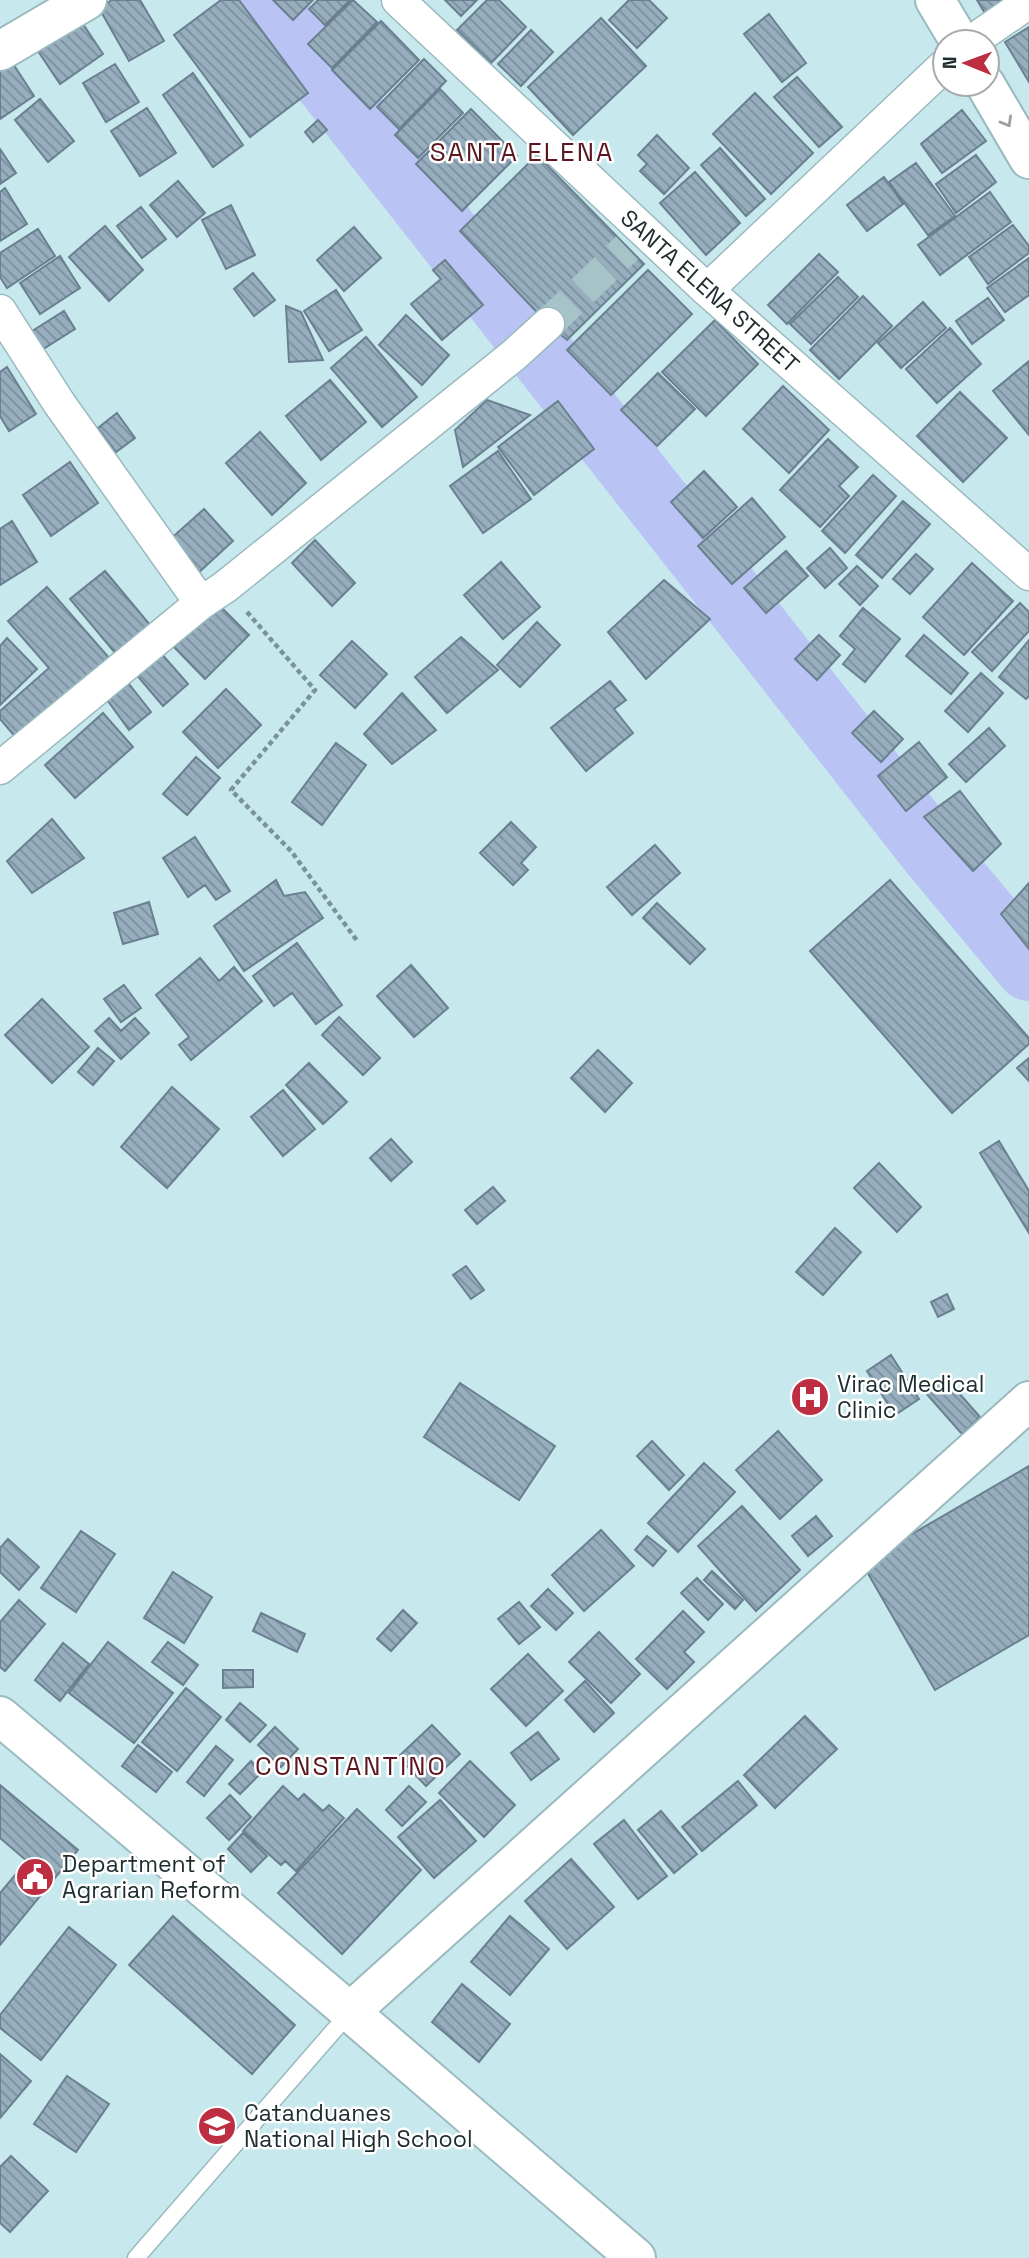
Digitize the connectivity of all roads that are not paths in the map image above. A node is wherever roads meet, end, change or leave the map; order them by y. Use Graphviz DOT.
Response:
graph roads {
  1 [pos="87,0"];
  2 [pos="398,0"];
  3 [pos="935,0"];
  4 [pos="1029,2"];
  5 [pos="952,28"];
  6 [pos="991,28"];
  7 [pos="0,51"];
  8 [pos="931,78"];
  9 [pos="993,98"];
  10 [pos="1029,159"];
  11 [pos="707,290"];
  12 [pos="0,311"];
  13 [pos="546,327"];
  14 [pos="1029,574"];
  15 [pos="213,595"];
  16 [pos="0,768"];
  17 [pos="1029,1401"];
  18 [pos="0,1716"];
  19 [pos="350,2012"];
  20 [pos="136,2258"];
  21 [pos="636,2258"];
  1 -- 7 [label="main road"];
  2 -- 11 [label="street, SANTA ELENA STREET"];
  3 -- 5 [label="main road"];
  4 -- 6 [label="street"];
  8 -- 11 [label="street"];
  9 -- 10 [label="main road, one-way"];
  11 -- 14 [label="street, SANTA ELENA STREET"];
  12 -- 15 [label="street"];
  13 -- 15 [label="street"];
  15 -- 16 [label="street"];
  17 -- 19 [label="main road"];
  18 -- 19 [label="main road"];
  19 -- 20 [label="lane"];
  19 -- 21 [label="main road"];
}
